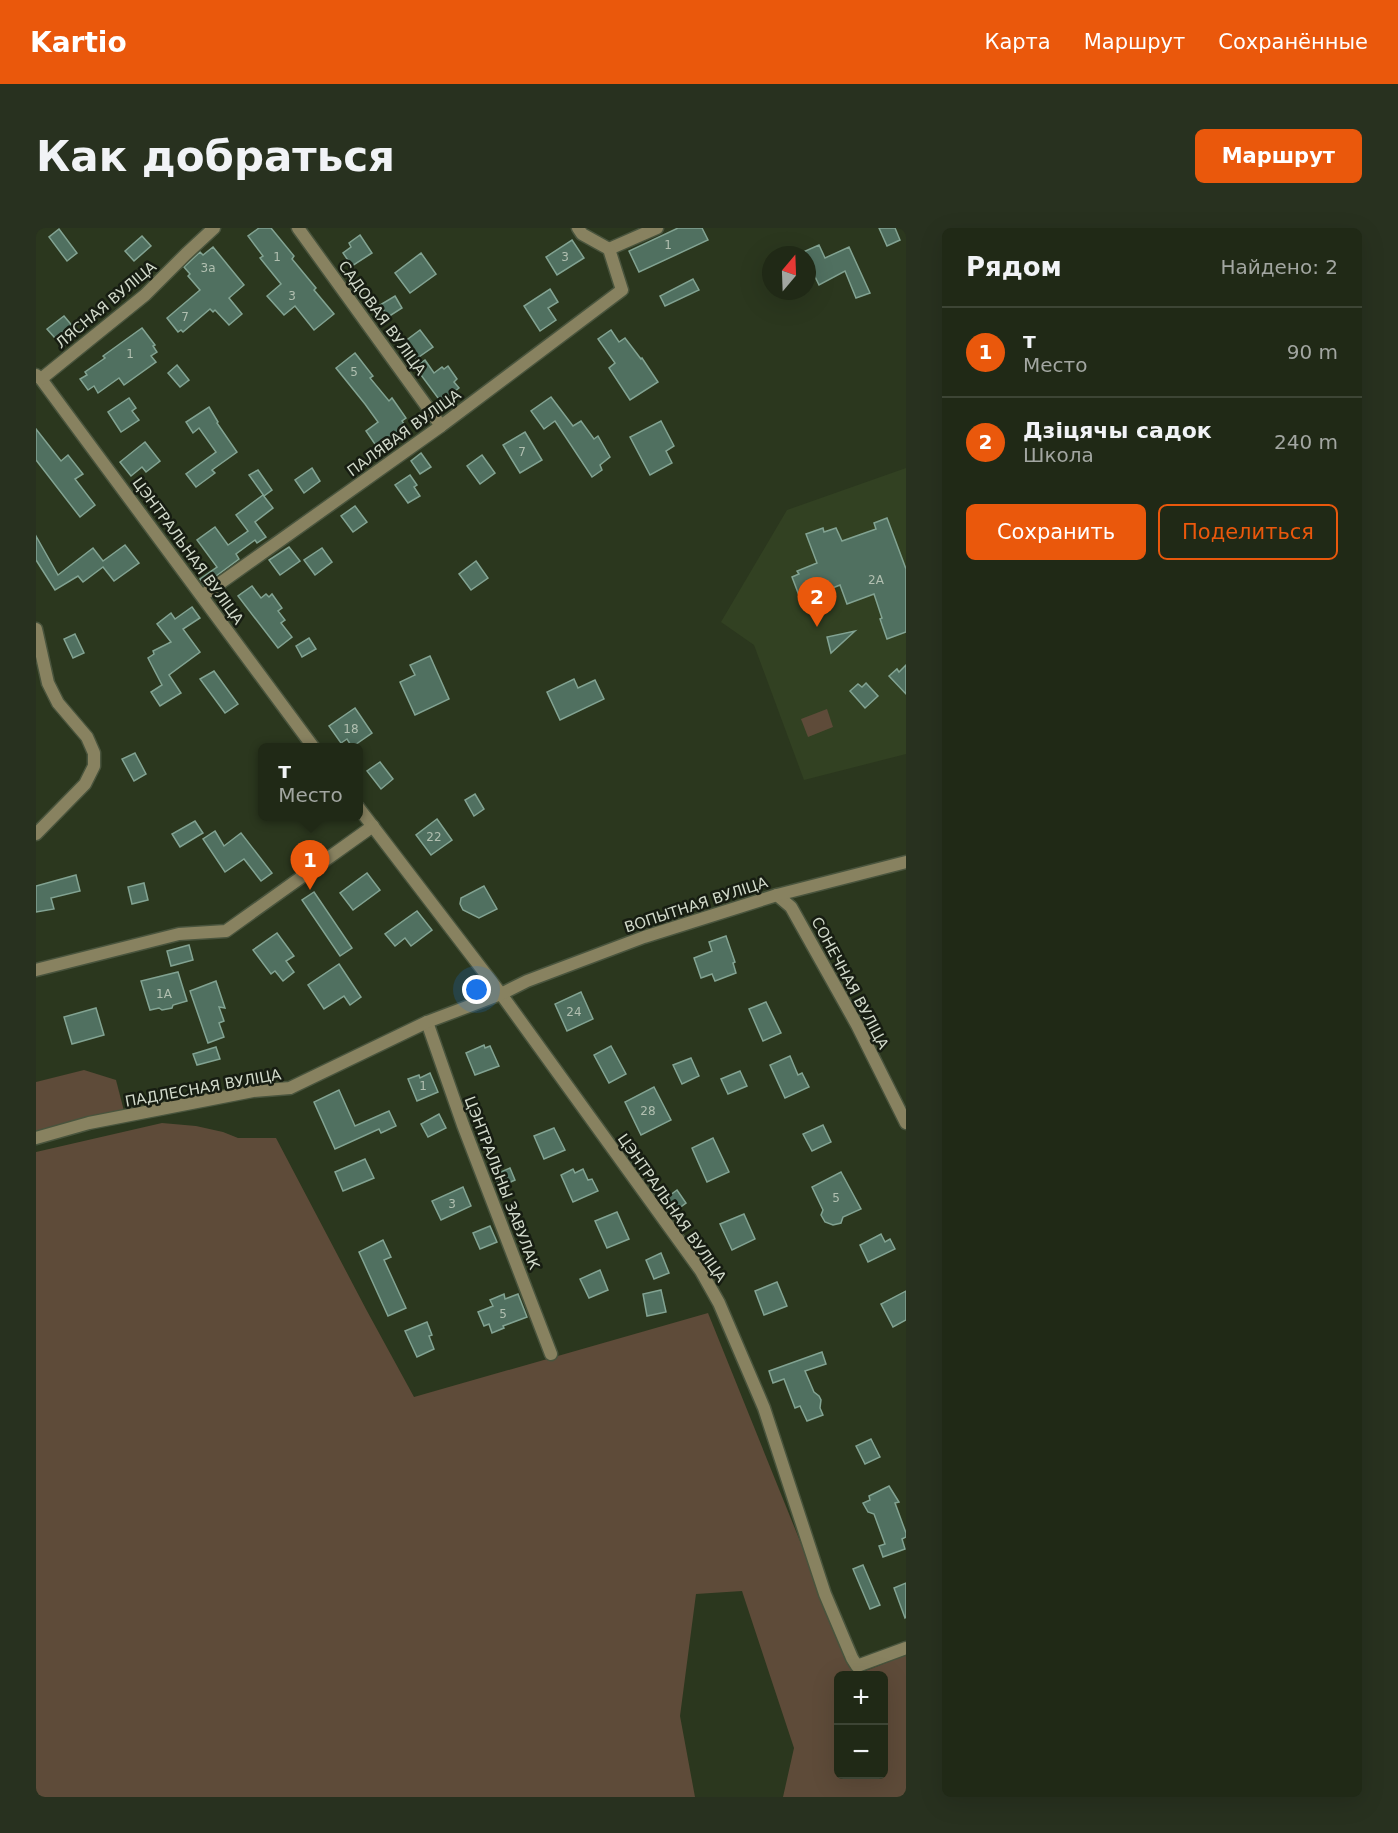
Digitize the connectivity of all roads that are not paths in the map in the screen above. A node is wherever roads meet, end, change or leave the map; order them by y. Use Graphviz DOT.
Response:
graph roads {
  1 [pos="214,228"];
  2 [pos="298,228"];
  3 [pos="578,228"];
  4 [pos="657,228"];
  5 [pos="609,249"];
  6 [pos="38,377"];
  7 [pos="441,426"];
  8 [pos="202,596"];
  9 [pos="36,629"];
  10 [pos="311,743"];
  11 [pos="363,813"];
  12 [pos="373,826"];
  13 [pos="36,834"];
  14 [pos="906,861"];
  15 [pos="777,895"];
  16 [pos="36,970"];
  17 [pos="501,994"];
  18 [pos="427,1022"];
  19 [pos="906,1123"];
  20 [pos="36,1138"];
  21 [pos="551,1354"];
  22 [pos="906,1648"];
  1 -- 6 [label="street, ЛЯСНАЯ ВУЛІЦА"];
  2 -- 7 [label="street, САДОВАЯ ВУЛІЦА"];
  3 -- 5 [label="street"];
  4 -- 5 [label="street"];
  5 -- 7 [label="street, ПАЛЯВАЯ ВУЛІЦА"];
  6 -- 8 [label="street, ЦЭНТРАЛЬНАЯ ВУЛІЦА"];
  7 -- 8 [label="street, ПАЛЯВАЯ ВУЛІЦА"];
  8 -- 10 [label="street, ЦЭНТРАЛЬНАЯ ВУЛІЦА"];
  9 -- 13 [label="street"];
  11 -- 12 [label="street, ЦЭНТРАЛЬНАЯ ВУЛІЦА"];
  12 -- 16 [label="street"];
  12 -- 17 [label="street, ЦЭНТРАЛЬНАЯ ВУЛІЦА"];
  14 -- 15 [label="street, ВОПЫТНАЯ ВУЛІЦА"];
  15 -- 17 [label="street, ВОПЫТНАЯ ВУЛІЦА"];
  15 -- 19 [label="street, СОНЕЧНАЯ ВУЛІЦА"];
  17 -- 18 [label="street, ПАДЛЕСНАЯ ВУЛІЦА"];
  17 -- 22 [label="street, ЦЭНТРАЛЬНАЯ ВУЛІЦА"];
  18 -- 20 [label="street, ПАДЛЕСНАЯ ВУЛІЦА"];
  18 -- 21 [label="street, ЦЭНТРАЛЬНЫ ЗАВУЛАК"];
}
